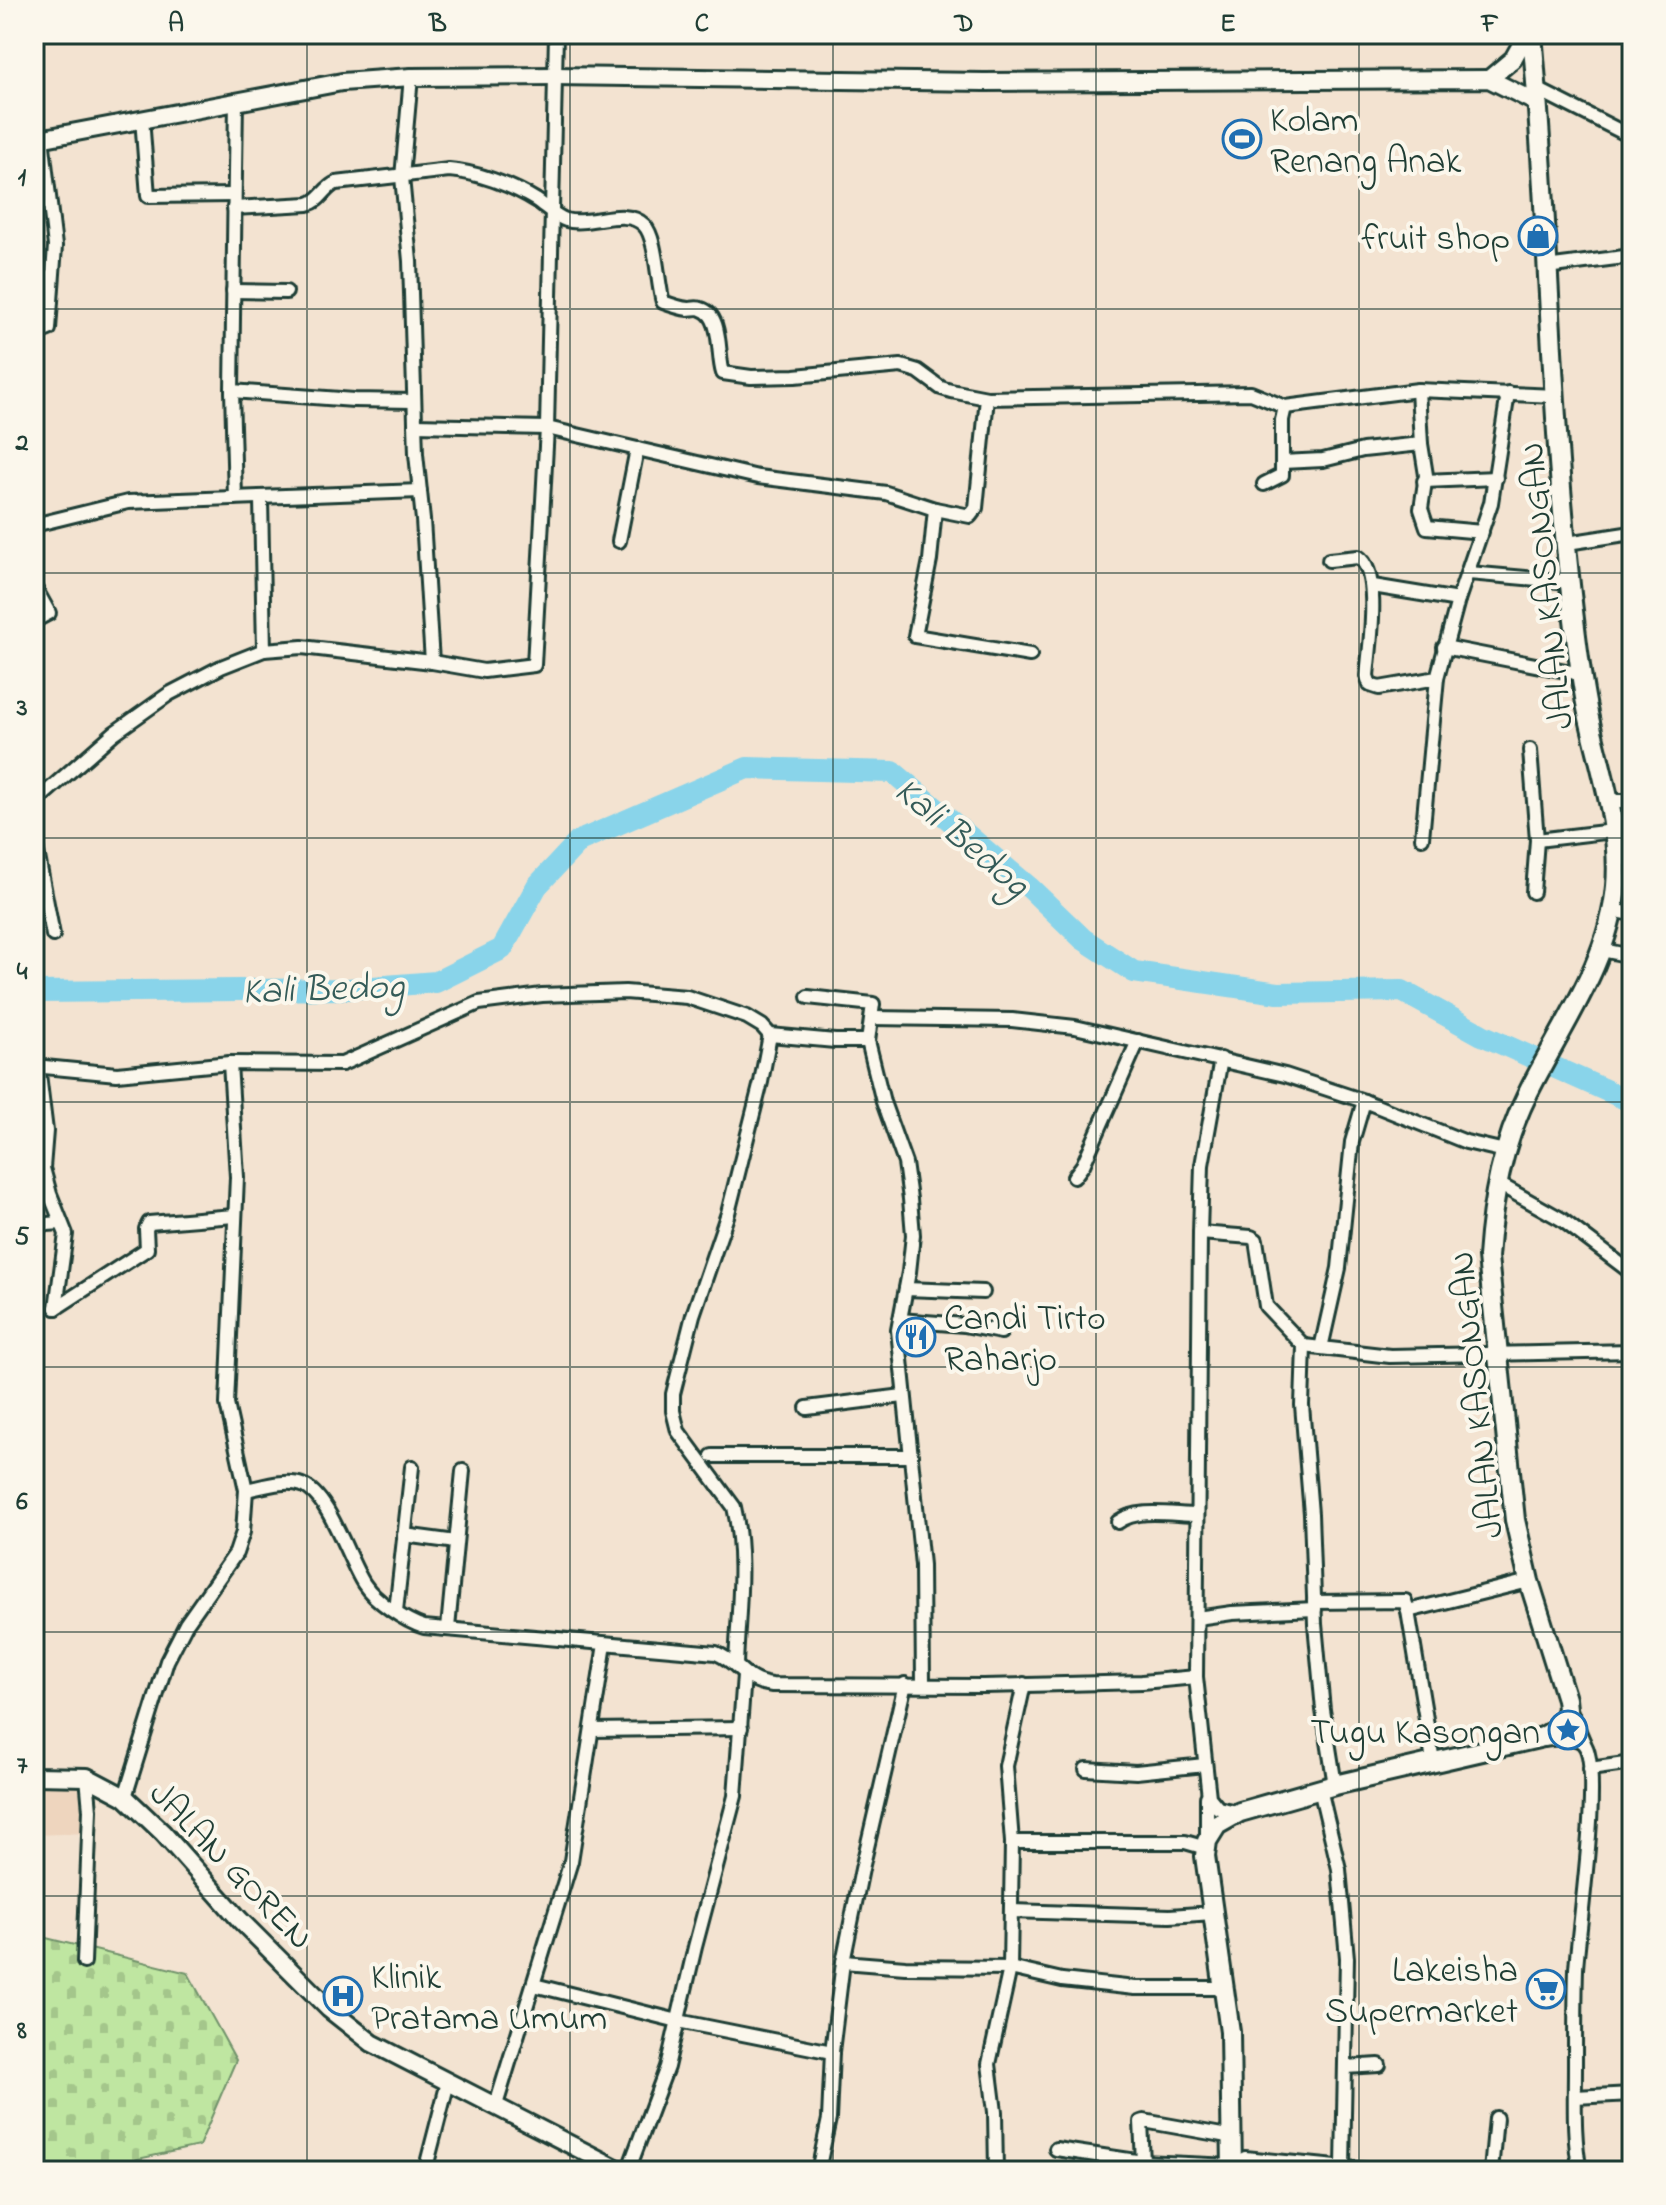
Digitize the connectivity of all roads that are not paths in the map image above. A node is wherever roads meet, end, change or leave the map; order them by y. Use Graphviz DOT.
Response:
graph roads {
  1 [pos="556,34"];
  2 [pos="1530,34"];
  3 [pos="554,76"];
  4 [pos="411,77"];
  5 [pos="1489,79"];
  6 [pos="1537,96"];
  7 [pos="236,100"];
  8 [pos="142,118"];
  9 [pos="1632,137"];
  10 [pos="38,139"];
  11 [pos="402,177"];
  12 [pos="234,202"];
  13 [pos="552,210"];
  14 [pos="1632,256"];
  15 [pos="1546,267"];
  16 [pos="233,291"];
  17 [pos="286,292"];
  18 [pos="34,335"];
  19 [pos="1418,390"];
  20 [pos="232,391"];
  21 [pos="1508,393"];
  22 [pos="1556,396"];
  23 [pos="987,398"];
  24 [pos="414,401"];
  25 [pos="1285,407"];
  26 [pos="415,425"];
  27 [pos="547,428"];
  28 [pos="1421,444"];
  29 [pos="637,449"];
  30 [pos="1282,462"];
  31 [pos="1496,478"];
  32 [pos="1424,481"];
  33 [pos="1264,484"];
  34 [pos="420,491"];
  35 [pos="235,498"];
  36 [pos="261,499"];
  37 [pos="935,509"];
  38 [pos="34,525"];
  39 [pos="1482,532"];
  40 [pos="1632,533"];
  41 [pos="619,541"];
  42 [pos="1567,543"];
  43 [pos="1329,560"];
  44 [pos="1469,573"];
  45 [pos="1570,582"];
  46 [pos="34,586"];
  47 [pos="1373,586"];
  48 [pos="1458,600"];
  49 [pos="34,621"];
  50 [pos="1444,647"];
  51 [pos="264,650"];
  52 [pos="1030,655"];
  53 [pos="432,662"];
  54 [pos="1581,674"];
  55 [pos="1437,678"];
  56 [pos="1530,750"];
  57 [pos="1608,801"];
  58 [pos="1632,801"];
  59 [pos="34,803"];
  60 [pos="1613,831"];
  61 [pos="34,836"];
  62 [pos="1422,838"];
  63 [pos="1537,840"];
  64 [pos="1533,892"];
  65 [pos="1612,910"];
  66 [pos="1632,914"];
  67 [pos="53,935"];
  68 [pos="1602,950"];
  69 [pos="1632,956"];
  70 [pos="808,997"];
  71 [pos="872,1018"];
  72 [pos="770,1035"];
  73 [pos="868,1041"];
  74 [pos="1138,1041"];
  75 [pos="1221,1059"];
  76 [pos="230,1063"];
  77 [pos="36,1066"];
  78 [pos="1364,1101"];
  79 [pos="1505,1151"];
  80 [pos="39,1168"];
  81 [pos="1074,1177"];
  82 [pos="1497,1183"];
  83 [pos="234,1216"];
  84 [pos="61,1223"];
  85 [pos="34,1225"];
  86 [pos="1200,1233"];
  87 [pos="1632,1273"];
  88 [pos="906,1289"];
  89 [pos="983,1292"];
  90 [pos="900,1320"];
  91 [pos="1001,1332"];
  92 [pos="1304,1346"];
  93 [pos="1321,1348"];
  94 [pos="1632,1351"];
  95 [pos="1499,1353"];
  96 [pos="903,1396"];
  97 [pos="807,1408"];
  98 [pos="712,1456"];
  99 [pos="911,1456"];
  100 [pos="412,1467"];
  101 [pos="463,1471"];
  102 [pos="246,1490"];
  103 [pos="1197,1515"];
  104 [pos="1118,1522"];
  105 [pos="404,1535"];
  106 [pos="456,1542"];
  107 [pos="1529,1581"];
  108 [pos="1314,1605"];
  109 [pos="396,1611"];
  110 [pos="1408,1611"];
  111 [pos="1197,1618"];
  112 [pos="448,1628"];
  113 [pos="605,1644"];
  114 [pos="736,1664"];
  115 [pos="744,1675"];
  116 [pos="1196,1677"];
  117 [pos="905,1684"];
  118 [pos="923,1684"];
  119 [pos="1024,1684"];
  120 [pos="1566,1699"];
  121 [pos="741,1728"];
  122 [pos="592,1730"];
  123 [pos="1527,1742"];
  124 [pos="1586,1746"];
  125 [pos="1433,1761"];
  126 [pos="1632,1763"];
  127 [pos="1205,1765"];
  128 [pos="1086,1769"];
  129 [pos="1590,1769"];
  130 [pos="34,1776"];
  131 [pos="87,1777"];
  132 [pos="1207,1786"];
  133 [pos="1328,1787"];
  134 [pos="125,1797"];
  135 [pos="1240,1812"];
  136 [pos="1012,1842"];
  137 [pos="1207,1844"];
  138 [pos="1011,1911"];
  139 [pos="1213,1913"];
  140 [pos="84,1962"];
  141 [pos="843,1962"];
  142 [pos="1010,1968"];
  143 [pos="534,1985"];
  144 [pos="1225,1988"];
  145 [pos="678,2021"];
  146 [pos="832,2052"];
  147 [pos="1379,2065"];
  148 [pos="1346,2067"];
  149 [pos="448,2082"];
  150 [pos="1632,2094"];
  151 [pos="1575,2097"];
  152 [pos="496,2105"];
  153 [pos="1496,2118"];
  154 [pos="1233,2137"];
  155 [pos="1056,2149"];
  156 [pos="1143,2162"];
  157 [pos="1343,2167"];
  158 [pos="1232,2168"];
  159 [pos="618,2170"];
  160 [pos="425,2171"];
  161 [pos="818,2171"];
  162 [pos="996,2171"];
  163 [pos="1377,2171"];
  164 [pos="1491,2171"];
  165 [pos="1580,2171"];
  1 -- 3 [label="street"];
  2 -- 5 [label="street"];
  2 -- 6 [label="main road, JALAN KASONGAN"];
  3 -- 4 [label="street"];
  3 -- 5 [label="street"];
  3 -- 13 [label="street"];
  4 -- 7 [label="street"];
  4 -- 11 [label="street"];
  5 -- 6 [label="street"];
  6 -- 9 [label="street"];
  6 -- 15 [label="main road, JALAN KASONGAN"];
  7 -- 8 [label="street"];
  7 -- 12 [label="street"];
  8 -- 10 [label="street"];
  8 -- 12 [label="street"];
  10 -- 18 [label="street"];
  11 -- 12 [label="street"];
  11 -- 13 [label="street"];
  11 -- 24 [label="street"];
  12 -- 16 [label="street"];
  13 -- 23 [label="street"];
  13 -- 27 [label="street"];
  14 -- 15 [label="street"];
  15 -- 22 [label="main road, JALAN KASONGAN"];
  16 -- 17 [label="street"];
  16 -- 20 [label="street"];
  19 -- 21 [label="street"];
  19 -- 25 [label="street"];
  19 -- 28 [label="street"];
  20 -- 24 [label="street"];
  20 -- 35 [label="street"];
  21 -- 22 [label="street"];
  21 -- 31 [label="street"];
  22 -- 42 [label="main road, JALAN KASONGAN"];
  23 -- 25 [label="street"];
  23 -- 37 [label="street"];
  24 -- 26 [label="street"];
  25 -- 30 [label="street"];
  26 -- 27 [label="street"];
  26 -- 34 [label="street"];
  27 -- 29 [label="street"];
  27 -- 53 [label="street"];
  28 -- 30 [label="street"];
  28 -- 32 [label="street"];
  29 -- 37 [label="street"];
  29 -- 41 [label="street"];
  30 -- 33 [label="street"];
  31 -- 32 [label="street"];
  31 -- 39 [label="street"];
  32 -- 39 [label="street"];
  34 -- 36 [label="street"];
  34 -- 53 [label="street"];
  35 -- 36 [label="street"];
  35 -- 38 [label="street"];
  36 -- 51 [label="street"];
  37 -- 52 [label="street"];
  39 -- 44 [label="street"];
  40 -- 42 [label="street"];
  42 -- 45 [label="main road, JALAN KASONGAN"];
  43 -- 47 [label="street"];
  44 -- 45 [label="street"];
  44 -- 48 [label="street"];
  45 -- 54 [label="main road, JALAN KASONGAN"];
  46 -- 49 [label="street"];
  47 -- 48 [label="street"];
  47 -- 55 [label="street"];
  48 -- 50 [label="street"];
  50 -- 54 [label="street"];
  50 -- 55 [label="street"];
  51 -- 53 [label="street"];
  51 -- 59 [label="street"];
  54 -- 57 [label="main road, JALAN KASONGAN"];
  55 -- 62 [label="street"];
  56 -- 63 [label="street"];
  57 -- 58 [label="street"];
  57 -- 60 [label="main road, JALAN KASONGAN"];
  60 -- 63 [label="street"];
  60 -- 65 [label="main road, JALAN KASONGAN"];
  61 -- 67 [label="street"];
  63 -- 64 [label="street"];
  65 -- 66 [label="street"];
  65 -- 68 [label="main road, JALAN KASONGAN"];
  68 -- 69 [label="street"];
  68 -- 79 [label="main road, JALAN KASONGAN"];
  70 -- 71 [label="street"];
  71 -- 73 [label="street"];
  71 -- 74 [label="street"];
  72 -- 73 [label="street"];
  72 -- 76 [label="street"];
  72 -- 114 [label="street"];
  73 -- 88 [label="street"];
  74 -- 75 [label="street"];
  74 -- 81 [label="street"];
  75 -- 78 [label="street"];
  75 -- 86 [label="street"];
  76 -- 77 [label="street"];
  76 -- 83 [label="street"];
  77 -- 80 [label="street"];
  78 -- 79 [label="street"];
  78 -- 93 [label="street"];
  79 -- 82 [label="main road, JALAN KASONGAN"];
  80 -- 84 [label="street"];
  82 -- 87 [label="street"];
  82 -- 95 [label="main road, JALAN KASONGAN"];
  83 -- 84 [label="street"];
  83 -- 102 [label="street"];
  84 -- 85 [label="street"];
  86 -- 92 [label="street"];
  86 -- 103 [label="street"];
  88 -- 89 [label="street"];
  88 -- 90 [label="street"];
  90 -- 91 [label="street"];
  90 -- 96 [label="street"];
  92 -- 93 [label="street"];
  92 -- 108 [label="street"];
  93 -- 95 [label="street"];
  94 -- 95 [label="street"];
  95 -- 107 [label="main road, JALAN KASONGAN"];
  96 -- 97 [label="street"];
  96 -- 99 [label="street"];
  98 -- 99 [label="street"];
  99 -- 118 [label="street"];
  100 -- 105 [label="street"];
  101 -- 106 [label="street"];
  102 -- 109 [label="street"];
  102 -- 134 [label="street"];
  103 -- 104 [label="street"];
  103 -- 111 [label="street"];
  105 -- 106 [label="street"];
  105 -- 109 [label="street"];
  106 -- 112 [label="street"];
  107 -- 110 [label="street"];
  107 -- 120 [label="main road, JALAN KASONGAN"];
  108 -- 110 [label="street"];
  108 -- 111 [label="street"];
  108 -- 133 [label="street"];
  109 -- 112 [label="street"];
  110 -- 125 [label="street"];
  111 -- 116 [label="street"];
  112 -- 113 [label="street"];
  113 -- 114 [label="street"];
  113 -- 122 [label="street"];
  114 -- 115 [label="street"];
  115 -- 117 [label="street"];
  115 -- 121 [label="street"];
  116 -- 119 [label="street"];
  116 -- 127 [label="street"];
  117 -- 118 [label="street"];
  117 -- 141 [label="street"];
  118 -- 119 [label="street"];
  119 -- 136 [label="street"];
  120 -- 123 [label="main road"];
  120 -- 124 [label="street"];
  121 -- 122 [label="street"];
  121 -- 145 [label="street"];
  122 -- 143 [label="street"];
  123 -- 124 [label="street"];
  123 -- 125 [label="main road"];
  124 -- 129 [label="street"];
  125 -- 133 [label="main road"];
  126 -- 129 [label="street"];
  127 -- 128 [label="street"];
  127 -- 132 [label="street"];
  129 -- 151 [label="street"];
  130 -- 131 [label="street, JALAN GOREN"];
  131 -- 134 [label="street, JALAN GOREN"];
  131 -- 140 [label="street"];
  132 -- 135 [label="street"];
  132 -- 137 [label="street"];
  133 -- 135 [label="main road"];
  133 -- 148 [label="street"];
  134 -- 149 [label="street, JALAN GOREN"];
  135 -- 137 [label="main road"];
  136 -- 137 [label="street"];
  136 -- 138 [label="street"];
  137 -- 139 [label="main road"];
  138 -- 139 [label="street"];
  138 -- 142 [label="street"];
  139 -- 144 [label="main road"];
  141 -- 142 [label="street"];
  141 -- 146 [label="street"];
  142 -- 144 [label="street"];
  142 -- 162 [label="street"];
  143 -- 145 [label="street"];
  143 -- 152 [label="street"];
  144 -- 154 [label="main road"];
  145 -- 146 [label="street"];
  145 -- 159 [label="street"];
  146 -- 161 [label="street"];
  147 -- 148 [label="street"];
  148 -- 157 [label="street"];
  149 -- 152 [label="street, JALAN GOREN"];
  149 -- 160 [label="street"];
  150 -- 151 [label="street"];
  151 -- 165 [label="street"];
  152 -- 159 [label="street, JALAN GOREN"];
  153 -- 164 [label="street"];
  154 -- 156 [label="street"];
  154 -- 158 [label="main road"];
  155 -- 156 [label="street"];
  156 -- 158 [label="street"];
  157 -- 158 [label="street"];
  157 -- 163 [label="street"];
}
